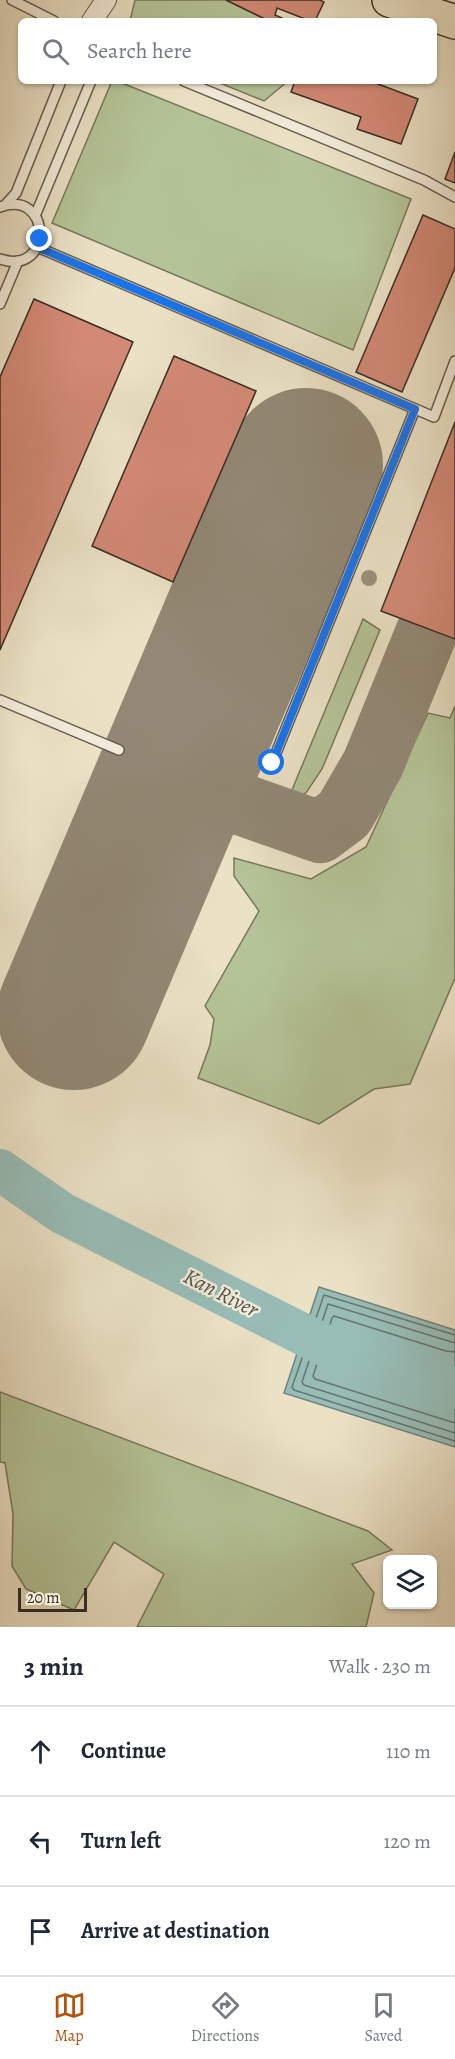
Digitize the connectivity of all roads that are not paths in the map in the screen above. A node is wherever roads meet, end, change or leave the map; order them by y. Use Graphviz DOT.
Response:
graph roads {
  1 [pos="12,0"];
  2 [pos="106,0"];
  3 [pos="389,0"];
  4 [pos="48,18"];
  5 [pos="94,18"];
  6 [pos="455,22"];
  7 [pos="60,84"];
  8 [pos="90,84"];
  9 [pos="191,84"];
  10 [pos="455,197"];
  11 [pos="3,205"];
  12 [pos="35,216"];
  13 [pos="37,247"];
  14 [pos="0,259"];
  15 [pos="18,261"];
  16 [pos="0,304"];
  17 [pos="455,361"];
  18 [pos="415,409"];
  19 [pos="0,700"];
  20 [pos="119,750"];
  21 [pos="272,763"];
  1 -- 4 [label="lane"];
  2 -- 5 [label="street"];
  3 -- 6 [label="highway"];
  7 -- 11 [label="lane"];
  8 -- 12 [label="lane"];
  9 -- 10 [label="lane"];
  11 -- 12 [label="lane"];
  12 -- 13 [label="lane"];
  13 -- 15 [label="lane"];
  13 -- 18 [label="lane"];
  14 -- 15 [label="lane"];
  15 -- 16 [label="lane"];
  17 -- 18 [label="lane"];
  18 -- 21 [label="lane"];
  19 -- 20 [label="lane"];
}
